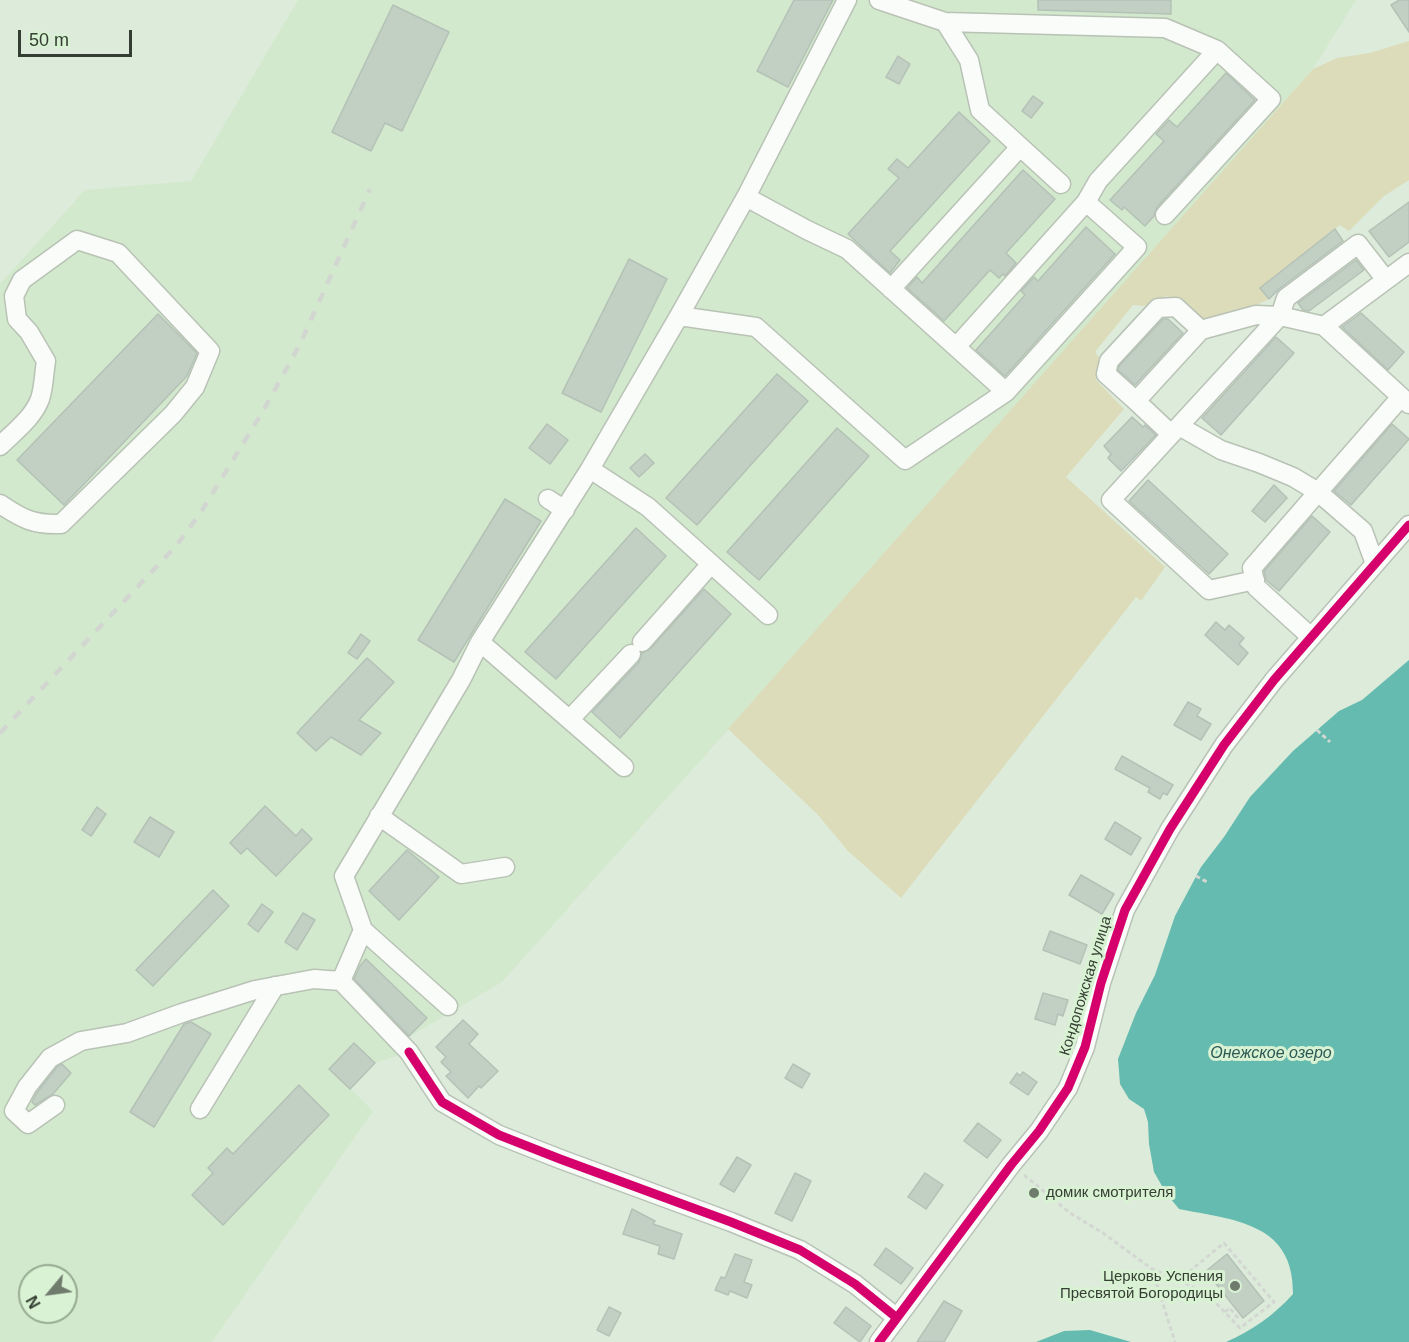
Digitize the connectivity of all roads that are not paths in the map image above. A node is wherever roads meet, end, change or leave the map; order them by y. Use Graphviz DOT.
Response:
graph roads {
  1 [pos="848,0"];
  2 [pos="879,0"];
  3 [pos="945,22"];
  4 [pos="1217,50"];
  5 [pos="1020,147"];
  6 [pos="1061,184"];
  7 [pos="746,196"];
  8 [pos="1086,202"];
  9 [pos="1165,215"];
  10 [pos="1409,263"];
  11 [pos="1386,280"];
  12 [pos="891,289"];
  13 [pos="679,316"];
  14 [pos="1280,316"];
  15 [pos="1324,326"];
  16 [pos="1201,330"];
  17 [pos="956,347"];
  18 [pos="1006,392"];
  19 [pos="1405,400"];
  20 [pos="1136,401"];
  21 [pos="1175,430"];
  22 [pos="0,446"];
  23 [pos="590,469"];
  24 [pos="1318,492"];
  25 [pos="548,499"];
  26 [pos="0,504"];
  27 [pos="566,510"];
  28 [pos="1409,525"];
  29 [pos="711,564"];
  30 [pos="1375,564"];
  31 [pos="1255,580"];
  32 [pos="768,615"];
  33 [pos="1311,637"];
  34 [pos="480,642"];
  35 [pos="571,718"];
  36 [pos="624,767"];
  37 [pos="379,816"];
  38 [pos="505,867"];
  39 [pos="363,930"];
  40 [pos="341,981"];
  41 [pos="275,986"];
  42 [pos="448,1006"];
  43 [pos="55,1105"];
  44 [pos="200,1109"];
  45 [pos="897,1317"];
  46 [pos="879,1342"];
  1 -- 7 [label="street"];
  2 -- 3 [label="street"];
  3 -- 4 [label="street"];
  3 -- 5 [label="street"];
  4 -- 8 [label="street"];
  4 -- 9 [label="street"];
  5 -- 6 [label="street"];
  5 -- 12 [label="street"];
  7 -- 12 [label="street"];
  7 -- 13 [label="street"];
  8 -- 17 [label="street"];
  8 -- 18 [label="street"];
  10 -- 11 [label="street"];
  11 -- 14 [label="street"];
  11 -- 15 [label="street"];
  12 -- 17 [label="street"];
  13 -- 18 [label="street"];
  13 -- 23 [label="street"];
  14 -- 15 [label="street"];
  14 -- 16 [label="street"];
  14 -- 21 [label="street"];
  15 -- 19 [label="street"];
  16 -- 20 [label="street"];
  16 -- 20 [label="street"];
  17 -- 18 [label="street"];
  19 -- 24 [label="street"];
  20 -- 21 [label="street"];
  21 -- 24 [label="street"];
  21 -- 31 [label="street"];
  22 -- 26 [label="street"];
  23 -- 27 [label="street"];
  23 -- 29 [label="street"];
  24 -- 30 [label="street"];
  24 -- 31 [label="street"];
  25 -- 27 [label="street"];
  27 -- 34 [label="street"];
  28 -- 30 [label="street, Кондопожская улица"];
  29 -- 32 [label="street"];
  29 -- 35 [label="street"];
  30 -- 33 [label="street, Кондопожская улица"];
  31 -- 33 [label="street"];
  33 -- 45 [label="street, Кондопожская улица"];
  34 -- 35 [label="street"];
  34 -- 37 [label="street"];
  35 -- 36 [label="street"];
  37 -- 38 [label="street"];
  37 -- 39 [label="street"];
  39 -- 40 [label="street"];
  39 -- 42 [label="street"];
  40 -- 41 [label="street"];
  40 -- 45 [label="street"];
  41 -- 43 [label="street"];
  41 -- 44 [label="street"];
  45 -- 46 [label="street, Кондопожская улица"];
}
